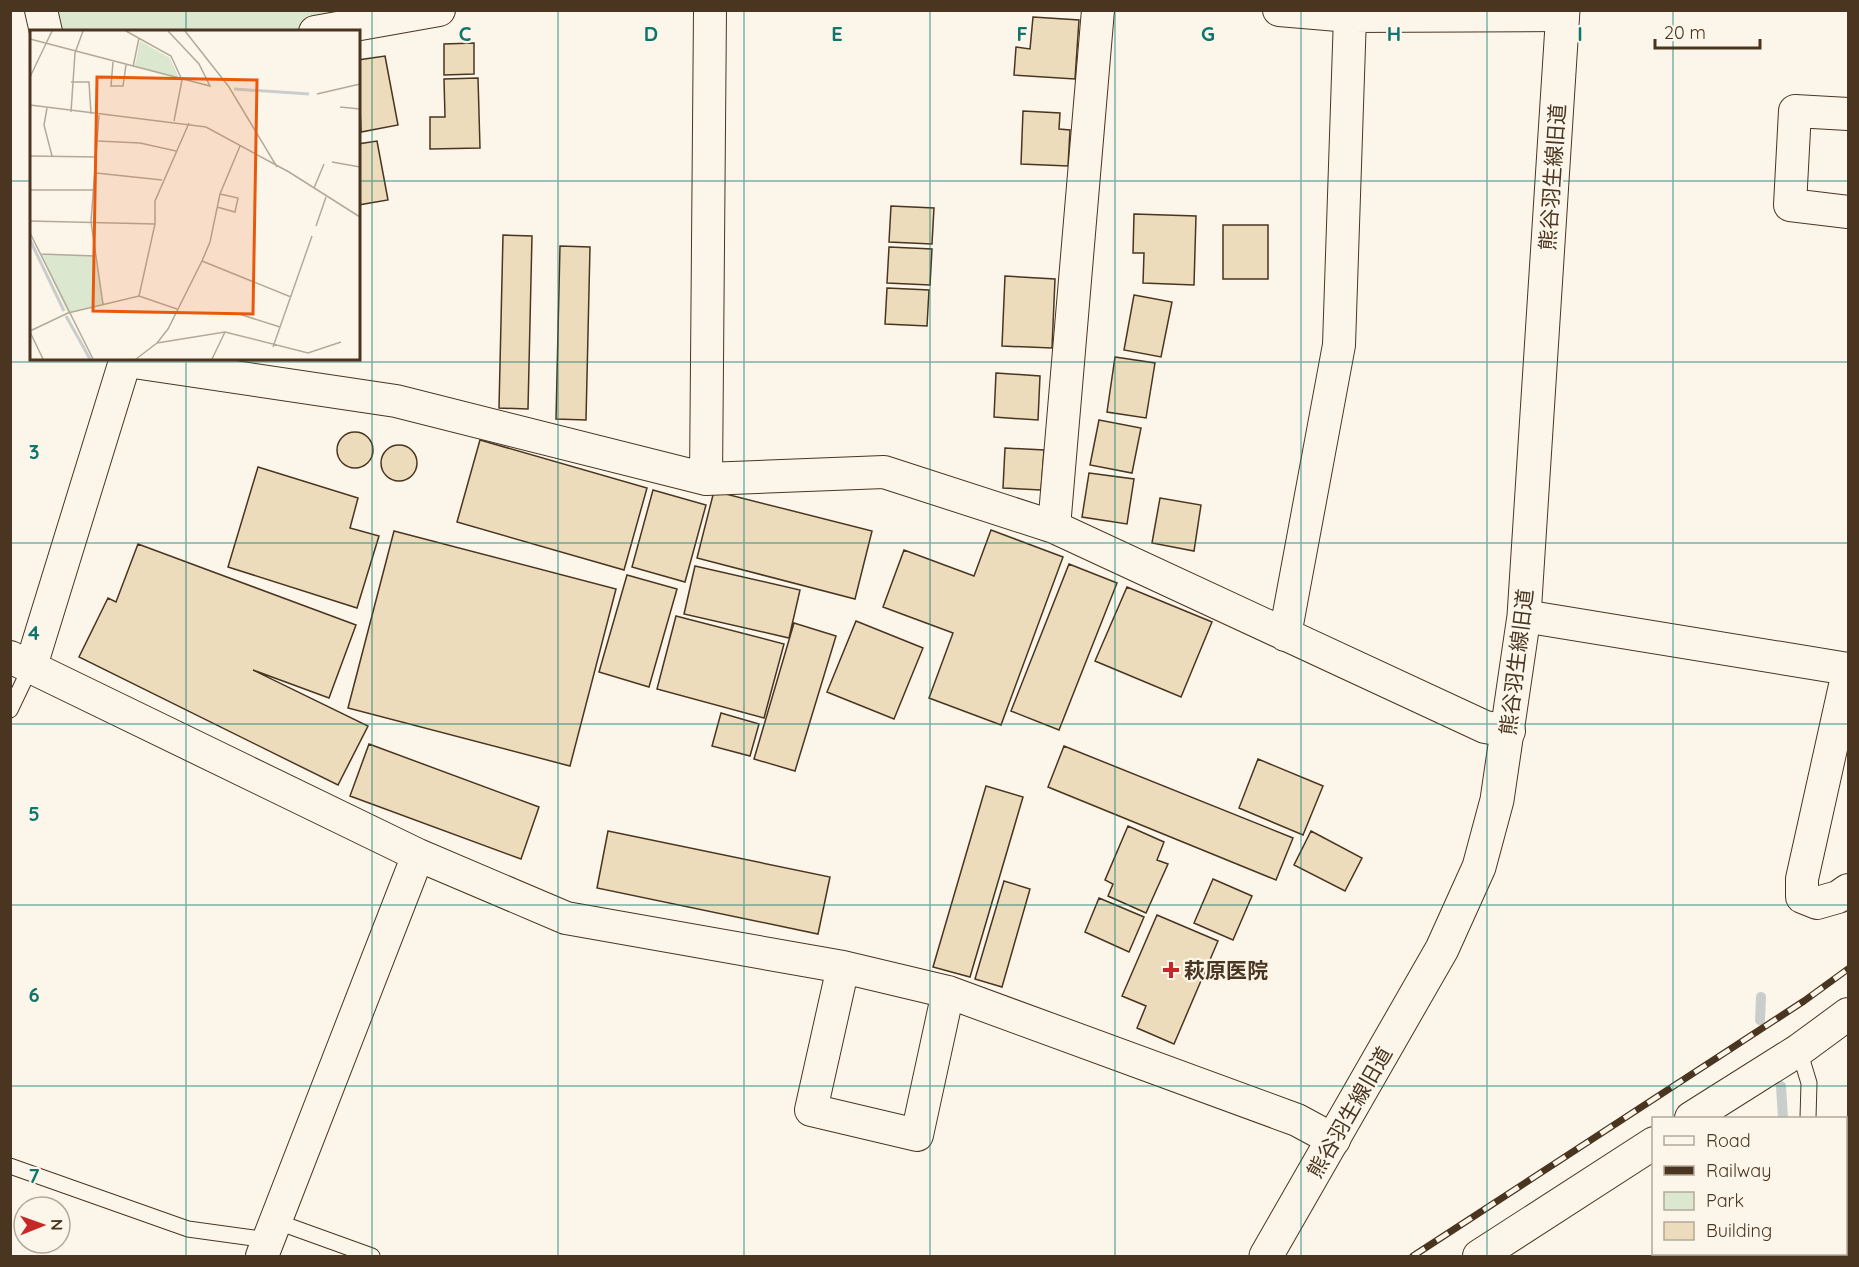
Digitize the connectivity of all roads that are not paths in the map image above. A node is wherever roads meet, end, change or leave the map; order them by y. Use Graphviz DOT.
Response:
graph roads {
  1 [pos="40,10"];
  2 [pos="439,10"];
  3 [pos="710,10"];
  4 [pos="1098,10"];
  5 [pos="1279,10"];
  6 [pos="1563,13"];
  7 [pos="1350,16"];
  8 [pos="45,30"];
  9 [pos="326,30"];
  10 [pos="1848,114"];
  11 [pos="1848,212"];
  12 [pos="127,360"];
  13 [pos="706,479"];
  14 [pos="1054,526"];
  15 [pos="1524,616"];
  16 [pos="1285,635"];
  17 [pos="21,662"];
  18 [pos="1848,670"];
  19 [pos="10,710"];
  20 [pos="1509,731"];
  21 [pos="418,855"];
  22 [pos="1848,890"];
  23 [pos="843,967"];
  24 [pos="948,992"];
  25 [pos="1848,1014"];
  26 [pos="1799,1050"];
  27 [pos="1694,1117"];
  28 [pos="1808,1117"];
  29 [pos="1334,1140"];
  30 [pos="1652,1144"];
  31 [pos="10,1166"];
  32 [pos="268,1239"];
  33 [pos="372,1257"];
  34 [pos="1266,1257"];
  35 [pos="1479,1257"];
  1 -- 8 [label="street"];
  2 -- 9 [label="street"];
  3 -- 13 [label="street"];
  4 -- 14 [label="street"];
  5 -- 7 [label="street"];
  6 -- 7 [label="street"];
  6 -- 15 [label="street, 熊谷羽生線旧道"];
  7 -- 16 [label="street"];
  10 -- 11 [label="street"];
  12 -- 13 [label="street"];
  12 -- 17 [label="street"];
  13 -- 14 [label="street"];
  14 -- 16 [label="street"];
  15 -- 18 [label="street"];
  15 -- 20 [label="street, 熊谷羽生線旧道"];
  16 -- 20 [label="street"];
  17 -- 19 [label="lane"];
  17 -- 21 [label="street"];
  18 -- 22 [label="street"];
  20 -- 29 [label="street, 熊谷羽生線旧道"];
  21 -- 23 [label="street"];
  21 -- 32 [label="street"];
  23 -- 24 [label="street"];
  23 -- 24 [label="street"];
  24 -- 29 [label="street"];
  25 -- 26 [label="street"];
  26 -- 27 [label="street"];
  26 -- 28 [label="lane"];
  29 -- 34 [label="street, 熊谷羽生線旧道"];
  30 -- 35 [label="street"];
  31 -- 32 [label="lane"];
  32 -- 33 [label="lane"];
}
